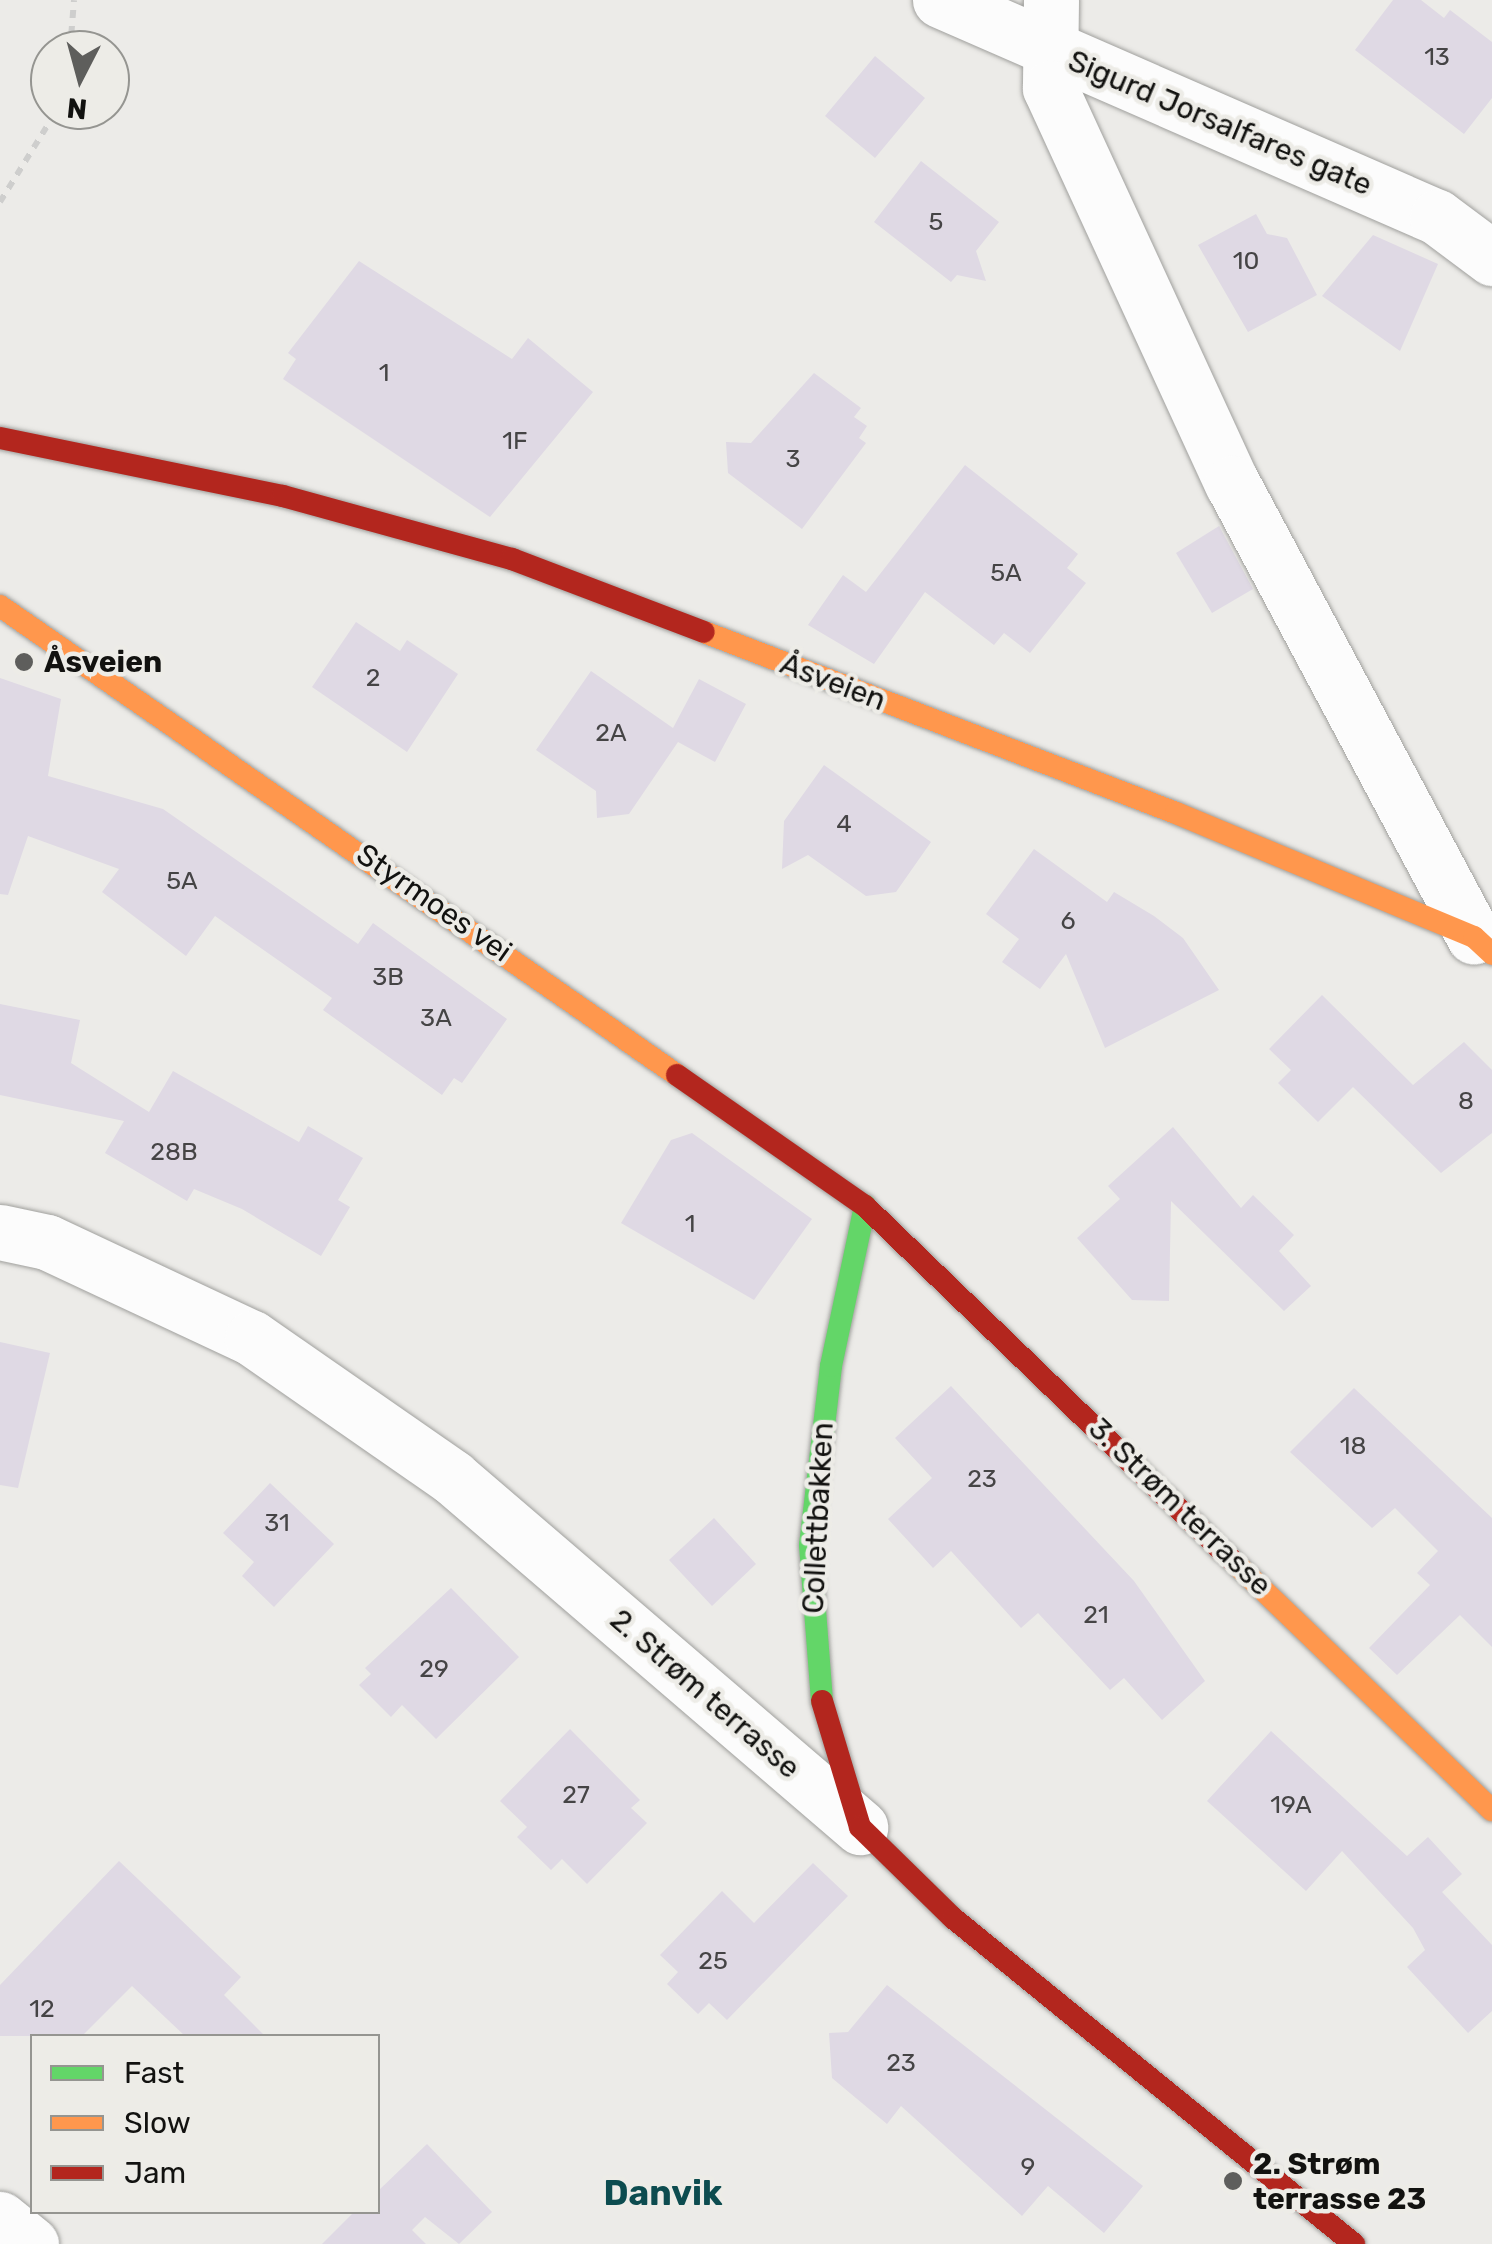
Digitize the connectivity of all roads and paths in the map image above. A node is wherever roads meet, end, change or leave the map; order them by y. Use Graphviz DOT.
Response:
graph roads {
  1 [pos="74,0"];
  2 [pos="940,0"];
  3 [pos="1049,25"];
  4 [pos="72,30"];
  5 [pos="45,130"];
  6 [pos="0,202"];
  7 [pos="1492,258"];
  8 [pos="0,438"];
  9 [pos="0,606"];
  10 [pos="1483,945"];
  11 [pos="865,1206"];
  12 [pos="0,1232"];
  13 [pos="1492,1810"];
  14 [pos="860,1827"];
  15 [pos="0,2218"];
  16 [pos="31,2244"];
  17 [pos="1354,2244"];
  1 -- 4 [label="path"];
  2 -- 3 [label="street, Sigurd Jorsalfares gate"];
  3 -- 7 [label="street, Sigurd Jorsalfares gate"];
  3 -- 10 [label="street, Åsveien"];
  5 -- 6 [label="path"];
  8 -- 10 [label="main road, Åsveien"];
  9 -- 11 [label="main road, Styrmoes vei"];
  11 -- 13 [label="main road, 3. Strøm terrasse"];
  11 -- 14 [label="main road, Collettbakken"];
  12 -- 14 [label="street, 2. Strøm terrasse"];
  14 -- 17 [label="main road, 2. Strøm terrasse"];
  15 -- 16 [label="street"];
}
